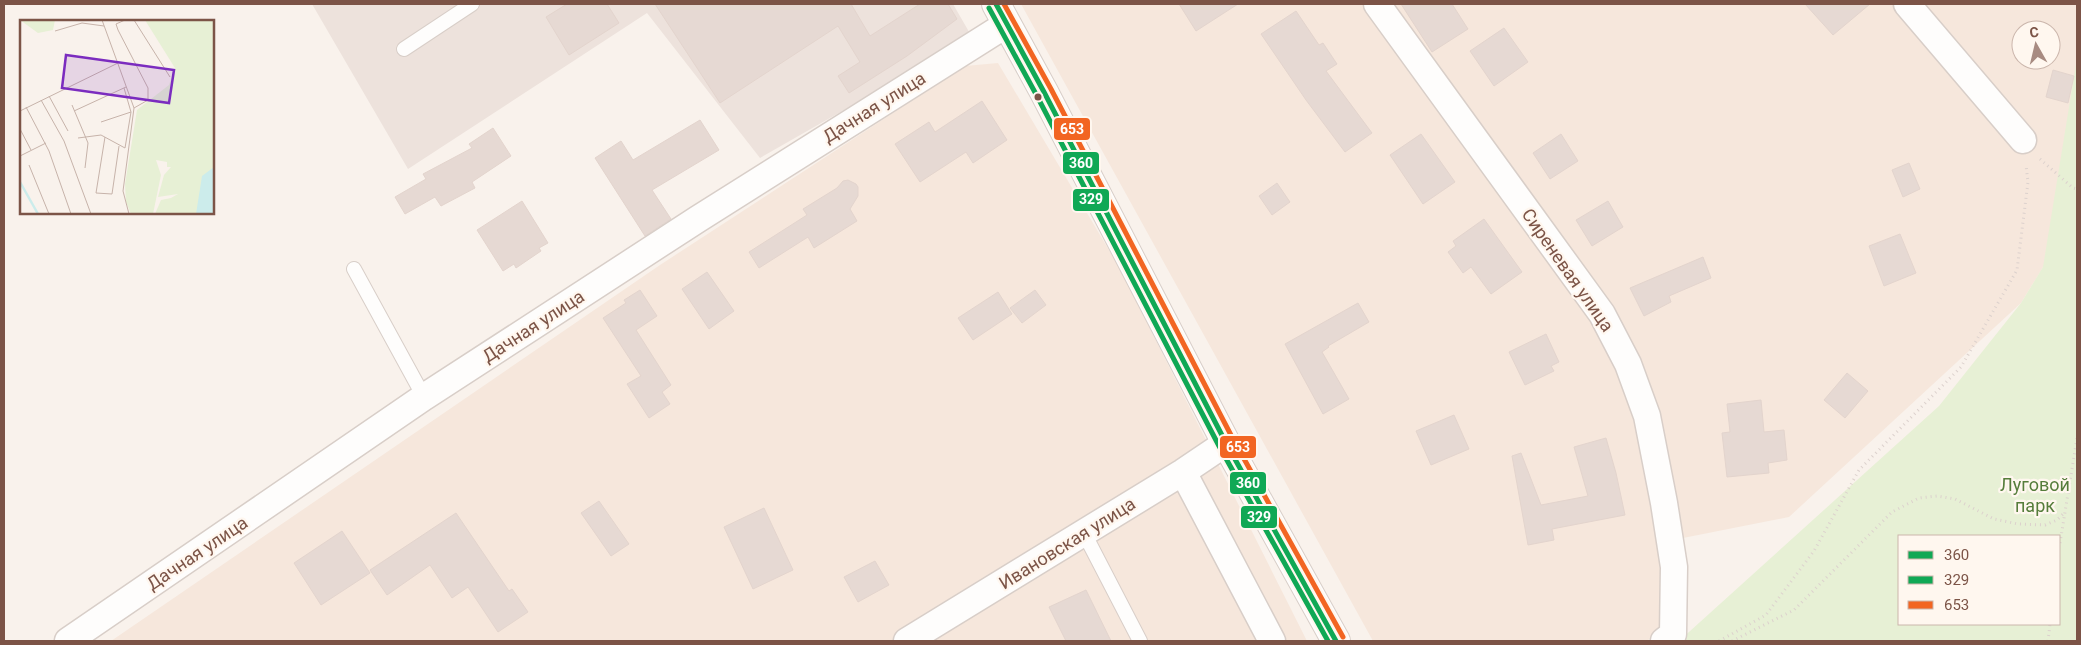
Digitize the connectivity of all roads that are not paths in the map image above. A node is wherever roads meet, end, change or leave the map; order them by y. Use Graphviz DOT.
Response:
graph roads {
  1 [pos="472,4"];
  2 [pos="1377,4"];
  3 [pos="1907,4"];
  4 [pos="1001,14"];
  5 [pos="404,49"];
  6 [pos="2023,140"];
  7 [pos="354,269"];
  8 [pos="424,397"];
  9 [pos="1226,443"];
  10 [pos="1183,472"];
  11 [pos="1084,533"];
  12 [pos="1671,639"];
  13 [pos="68,641"];
  14 [pos="907,641"];
  15 [pos="1140,641"];
  16 [pos="1272,641"];
  17 [pos="1336,641"];
  1 -- 5 [label="lane"];
  2 -- 12 [label="street, Сиреневая улица"];
  3 -- 6 [label="street"];
  4 -- 8 [label="street, Дачная улица"];
  4 -- 9 [label="street"];
  7 -- 8 [label="lane"];
  8 -- 13 [label="street, Дачная улица"];
  9 -- 10 [label="street, Ивановская улица"];
  9 -- 17 [label="street"];
  10 -- 11 [label="street, Ивановская улица"];
  10 -- 16 [label="street"];
  11 -- 14 [label="street, Ивановская улица"];
  11 -- 15 [label="lane"];
}
